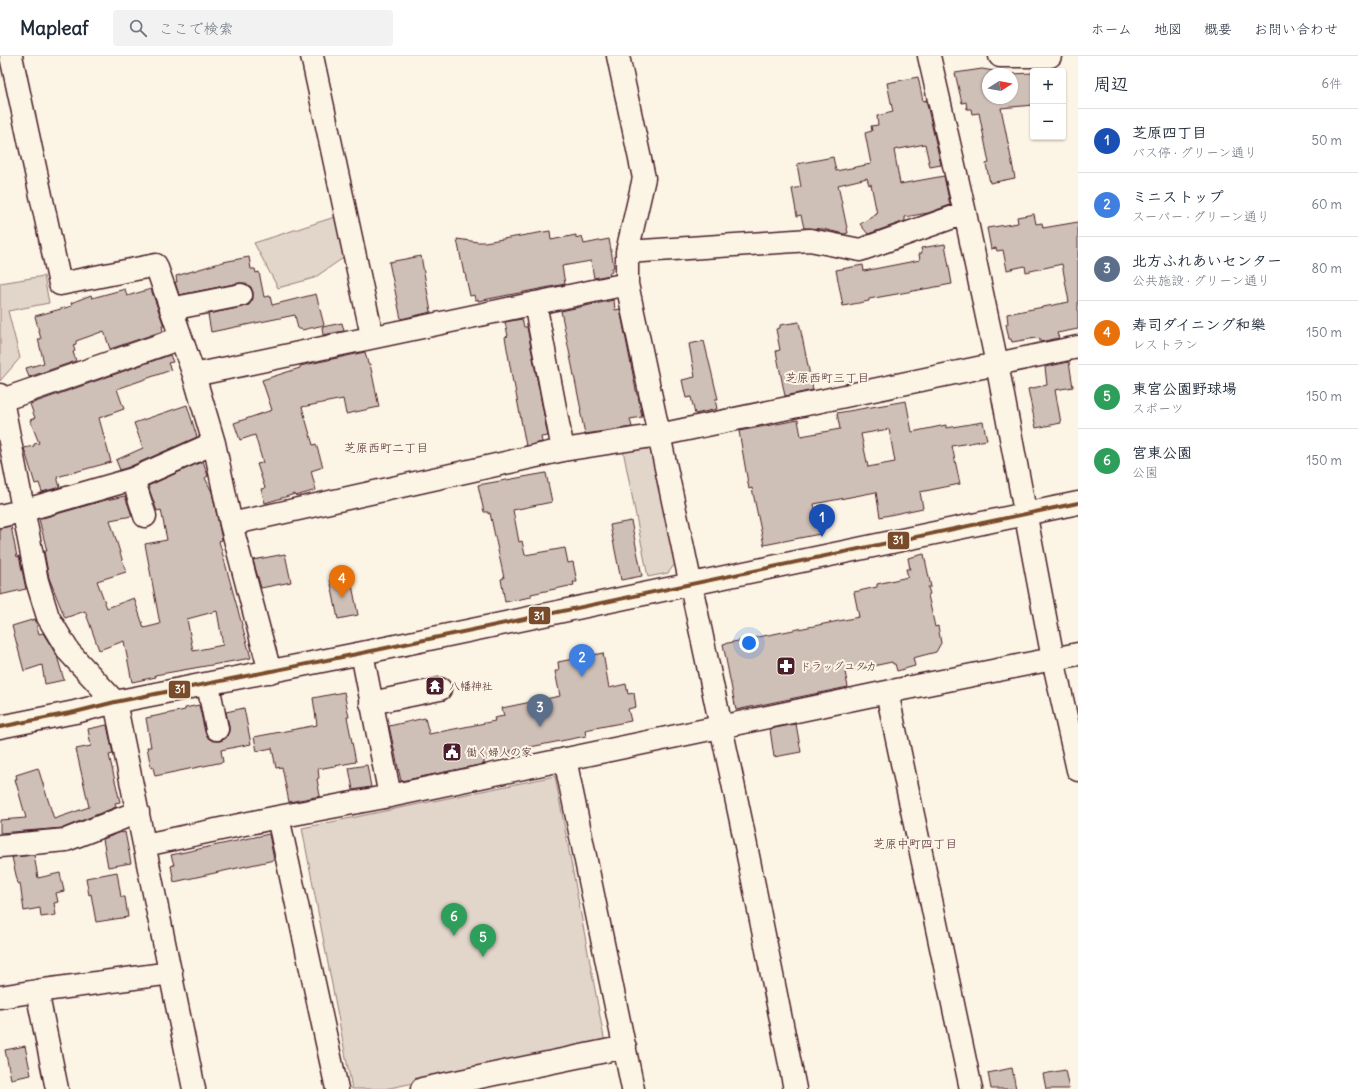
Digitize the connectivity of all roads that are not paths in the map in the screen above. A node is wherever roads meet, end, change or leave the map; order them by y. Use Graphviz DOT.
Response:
graph roads {
  1 [pos="11,56"];
  2 [pos="312,56"];
  3 [pos="618,56"];
  4 [pos="929,56"];
  5 [pos="1000,56"];
  6 [pos="1050,56"];
  7 [pos="965,213"];
  8 [pos="627,252"];
  9 [pos="627,284"];
  10 [pos="241,295"];
  11 [pos="535,303"];
  12 [pos="171,309"];
  13 [pos="371,332"];
  14 [pos="181,338"];
  15 [pos="1078,347"];
  16 [pos="997,364"];
  17 [pos="194,376"];
  18 [pos="1,398"];
  19 [pos="659,435"];
  20 [pos="214,442"];
  21 [pos="563,450"];
  22 [pos="133,479"];
  23 [pos="1078,503"];
  24 [pos="22,511"];
  25 [pos="1025,514"];
  26 [pos="0,516"];
  27 [pos="145,516"];
  28 [pos="231,524"];
  29 [pos="690,585"];
  30 [pos="362,653"];
  31 [pos="1078,654"];
  32 [pos="1054,659"];
  33 [pos="270,672"];
  34 [pos="208,685"];
  35 [pos="440,689"];
  36 [pos="887,692"];
  37 [pos="115,702"];
  38 [pos="372,702"];
  39 [pos="0,727"];
  40 [pos="720,727"];
  41 [pos="217,729"];
  42 [pos="564,758"];
  43 [pos="1078,770"];
  44 [pos="390,796"];
  45 [pos="138,812"];
  46 [pos="278,817"];
  47 [pos="145,845"];
  48 [pos="0,846"];
  49 [pos="171,973"];
  50 [pos="37,991"];
  51 [pos="0,997"];
  52 [pos="625,1047"];
  53 [pos="57,1089"];
  54 [pos="194,1089"];
  55 [pos="338,1089"];
  56 [pos="422,1089"];
  57 [pos="633,1089"];
  58 [pos="795,1089"];
  59 [pos="971,1089"];
  1 -- 12 [label="street"];
  2 -- 13 [label="street"];
  3 -- 8 [label="street"];
  4 -- 7 [label="street"];
  5 -- 6 [label="street"];
  7 -- 8 [label="street"];
  7 -- 16 [label="street"];
  8 -- 9 [label="street"];
  9 -- 11 [label="street"];
  9 -- 19 [label="street"];
  10 -- 12 [label="street"];
  11 -- 17 [label="street"];
  11 -- 21 [label="street"];
  12 -- 14 [label="street"];
  14 -- 17 [label="street"];
  14 -- 18 [label="street"];
  15 -- 16 [label="street"];
  16 -- 19 [label="street"];
  16 -- 25 [label="street"];
  17 -- 20 [label="street"];
  18 -- 24 [label="street"];
  19 -- 21 [label="street"];
  19 -- 29 [label="street"];
  20 -- 22 [label="street"];
  20 -- 28 [label="street"];
  21 -- 28 [label="street"];
  22 -- 24 [label="street"];
  22 -- 27 [label="street"];
  23 -- 25 [label="street"];
  24 -- 26 [label="street"];
  24 -- 37 [label="street"];
  25 -- 29 [label="street"];
  25 -- 32 [label="street"];
  28 -- 33 [label="street"];
  29 -- 30 [label="street"];
  29 -- 40 [label="street"];
  30 -- 33 [label="street"];
  30 -- 38 [label="street"];
  31 -- 32 [label="street"];
  32 -- 36 [label="street"];
  32 -- 43 [label="street"];
  33 -- 34 [label="street"];
  34 -- 37 [label="street"];
  34 -- 41 [label="street"];
  35 -- 38 [label="street"];
  36 -- 40 [label="street"];
  36 -- 59 [label="street"];
  37 -- 39 [label="street"];
  37 -- 45 [label="street"];
  38 -- 44 [label="street"];
  40 -- 42 [label="street"];
  40 -- 58 [label="street"];
  42 -- 44 [label="street"];
  42 -- 52 [label="street"];
  44 -- 46 [label="street"];
  45 -- 47 [label="street"];
  45 -- 48 [label="street"];
  46 -- 47 [label="street"];
  46 -- 55 [label="street"];
  47 -- 49 [label="street"];
  49 -- 50 [label="street"];
  49 -- 54 [label="street"];
  50 -- 51 [label="street"];
  50 -- 53 [label="street"];
  52 -- 56 [label="street"];
  52 -- 57 [label="street"];
}
